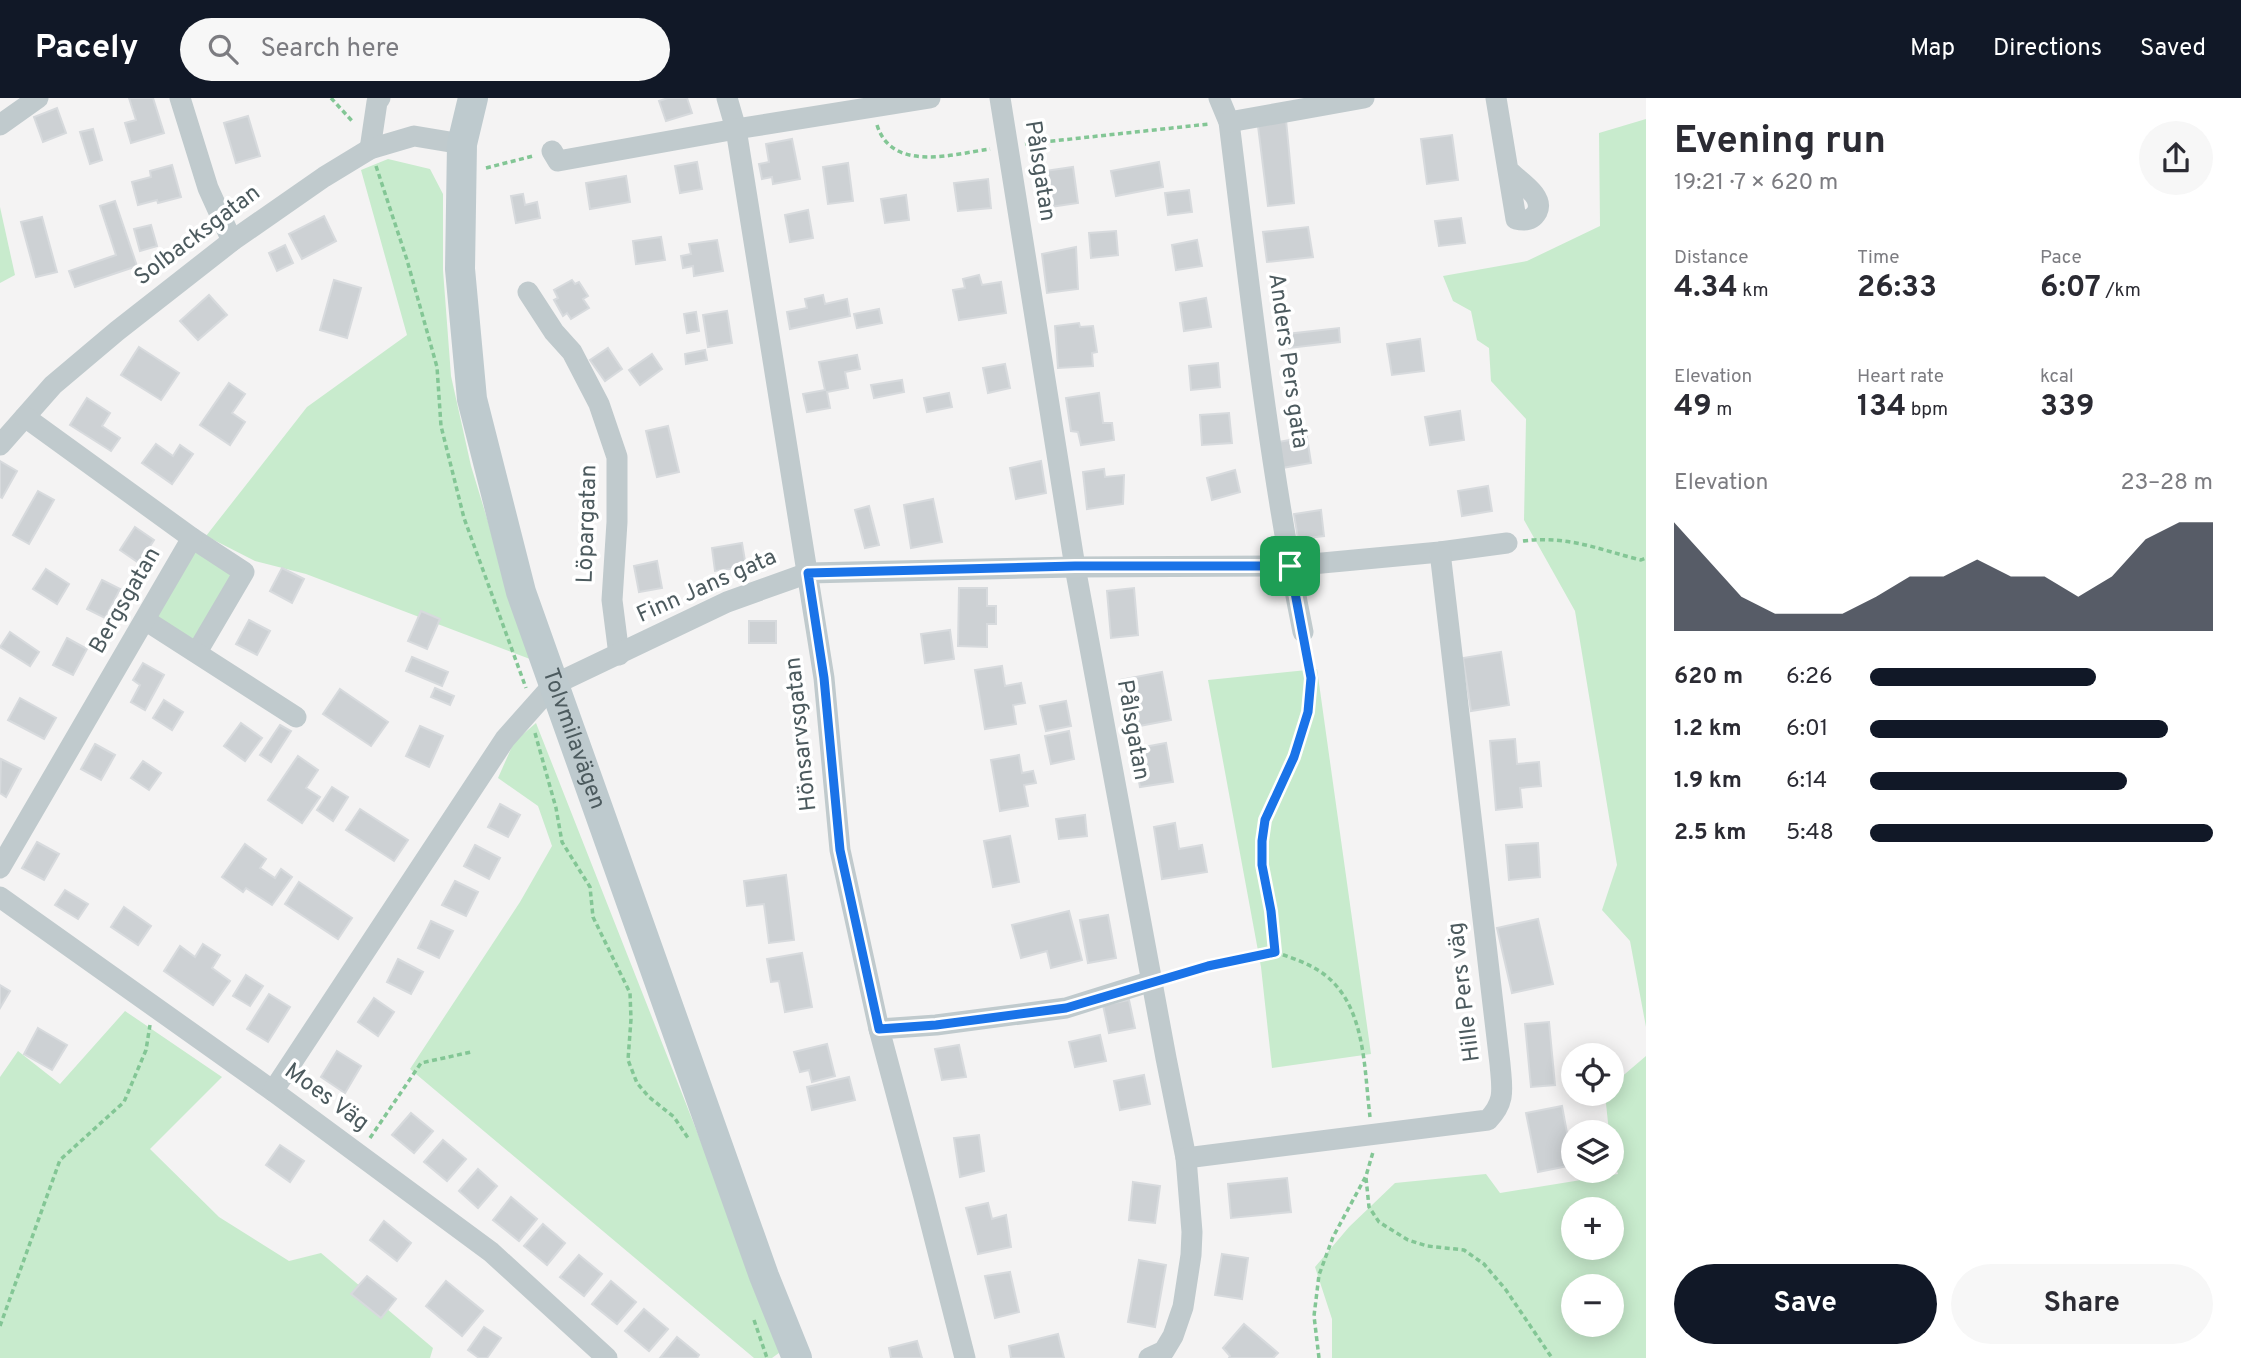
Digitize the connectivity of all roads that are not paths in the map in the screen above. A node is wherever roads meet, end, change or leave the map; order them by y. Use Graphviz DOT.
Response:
graph roads {
  1 [pos="38,98"];
  2 [pos="180,98"];
  3 [pos="380,98"];
  4 [pos="473,98"];
  5 [pos="727,98"];
  6 [pos="930,98"];
  7 [pos="1000,98"];
  8 [pos="1219,98"];
  9 [pos="1364,98"];
  10 [pos="1496,98"];
  11 [pos="1228,122"];
  12 [pos="0,125"];
  13 [pos="736,129"];
  14 [pos="370,149"];
  15 [pos="552,151"];
  16 [pos="462,156"];
  17 [pos="1516,219"];
  18 [pos="232,241"];
  19 [pos="528,292"];
  20 [pos="25,417"];
  21 [pos="0,445"];
  22 [pos="192,538"];
  23 [pos="1507,543"];
  24 [pos="1440,552"];
  25 [pos="1075,566"];
  26 [pos="1290,566"];
  27 [pos="808,573"];
  28 [pos="145,620"];
  29 [pos="1303,632"];
  30 [pos="197,652"];
  31 [pos="619,655"];
  32 [pos="553,685"];
  33 [pos="296,717"];
  34 [pos="0,868"];
  35 [pos="0,897"];
  36 [pos="1152,981"];
  37 [pos="879,1029"];
  38 [pos="273,1091"];
  39 [pos="1186,1158"];
  40 [pos="607,1358"];
  41 [pos="797,1358"];
  42 [pos="965,1358"];
  43 [pos="1149,1358"];
  1 -- 12 [label="street"];
  2 -- 18 [label="street"];
  3 -- 14 [label="street"];
  4 -- 16 [label="street, Tolvmilavägen"];
  5 -- 13 [label="street, Hönsarvsgatan"];
  6 -- 13 [label="street"];
  7 -- 25 [label="street, Pålsgatan"];
  8 -- 11 [label="street, Anders Pers gata"];
  9 -- 11 [label="street"];
  10 -- 17 [label="street"];
  11 -- 26 [label="street, Anders Pers gata"];
  13 -- 15 [label="street"];
  13 -- 27 [label="street, Hönsarvsgatan"];
  14 -- 16 [label="street, Solbacksgatan"];
  14 -- 18 [label="street, Solbacksgatan"];
  16 -- 32 [label="street, Tolvmilavägen"];
  18 -- 20 [label="street, Solbacksgatan"];
  19 -- 31 [label="street, Löpargatan"];
  20 -- 21 [label="street, Solbacksgatan"];
  20 -- 22 [label="street, Bergsgatan"];
  22 -- 28 [label="street, Bergsgatan"];
  22 -- 30 [label="street"];
  23 -- 24 [label="street, Finn Jans gata"];
  24 -- 26 [label="street, Finn Jans gata"];
  24 -- 39 [label="street, Hille Pers väg"];
  25 -- 26 [label="street, Finn Jans gata"];
  25 -- 27 [label="street, Finn Jans gata"];
  25 -- 36 [label="street, Pålsgatan"];
  26 -- 29 [label="street, Anders Pers gata"];
  27 -- 31 [label="street, Finn Jans gata"];
  27 -- 37 [label="street, Hönsarvsgatan"];
  28 -- 30 [label="street"];
  28 -- 34 [label="street, Bergsgatan"];
  30 -- 33 [label="street"];
  31 -- 32 [label="street, Finn Jans gata"];
  32 -- 38 [label="street, Finn Jans gata"];
  32 -- 41 [label="street, Tolvmilavägen"];
  35 -- 38 [label="street, Moes Väg"];
  36 -- 37 [label="street"];
  36 -- 39 [label="street, Pålsgatan"];
  37 -- 42 [label="street, Hönsarvsgatan"];
  38 -- 40 [label="street, Moes Väg"];
  39 -- 43 [label="street, Pålsgatan"];
}
